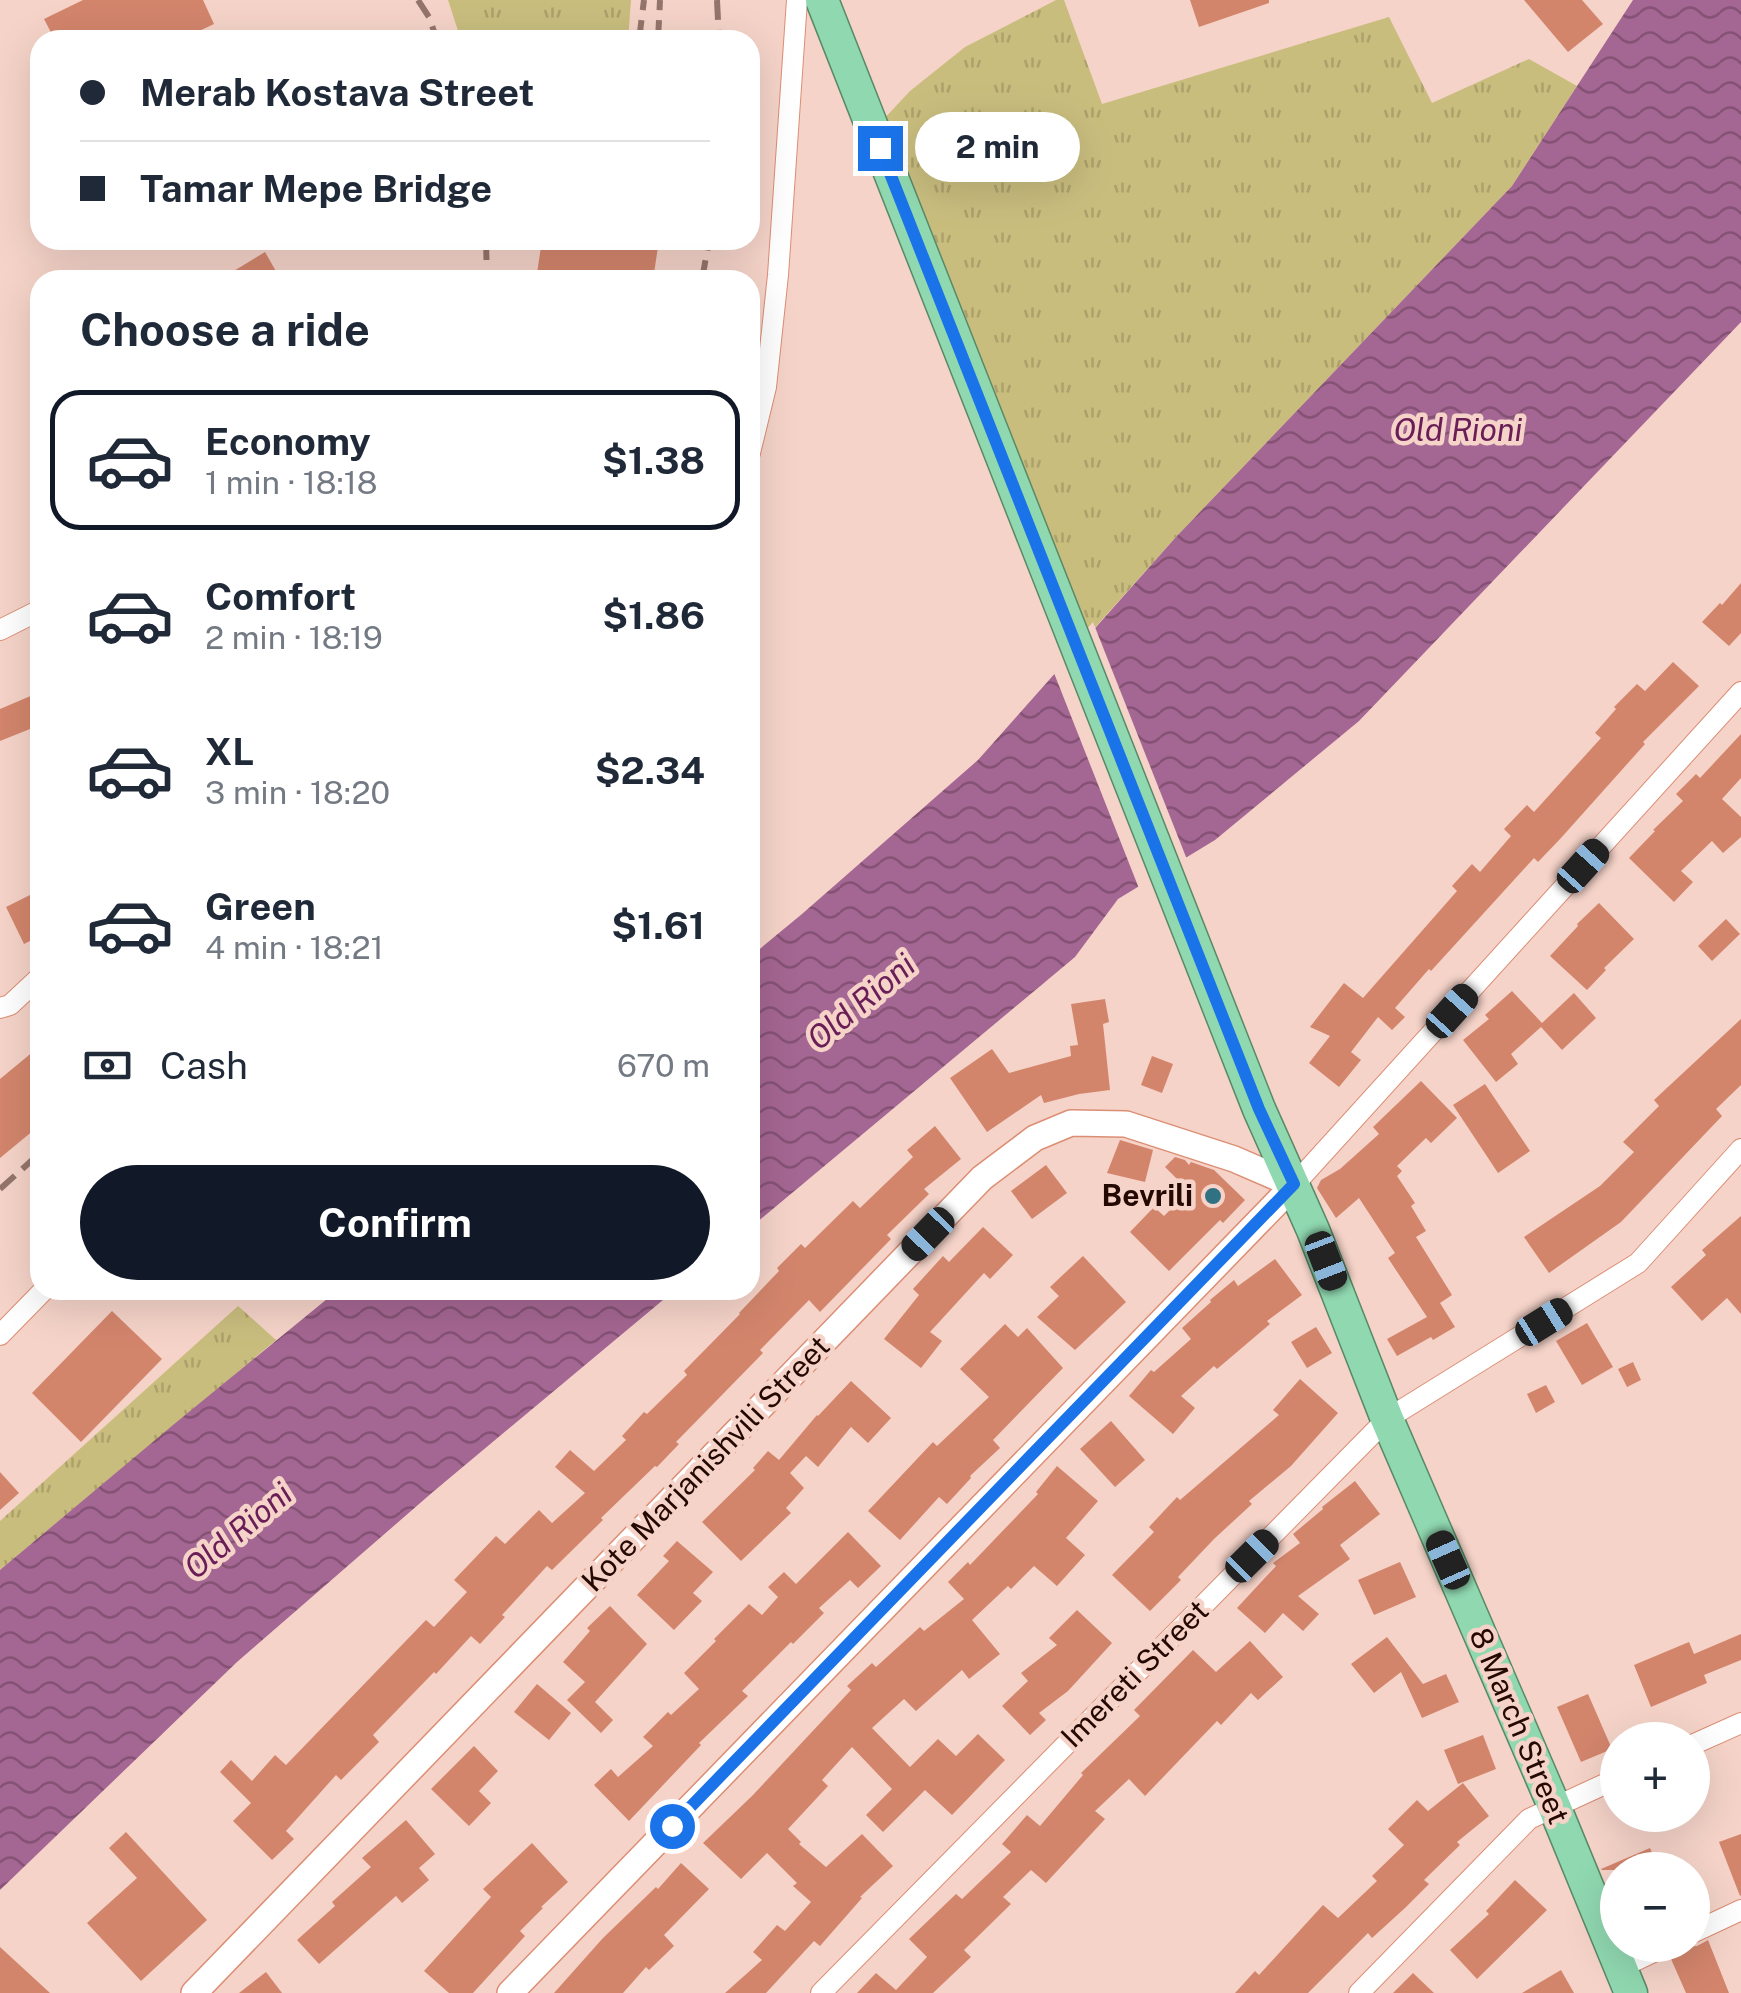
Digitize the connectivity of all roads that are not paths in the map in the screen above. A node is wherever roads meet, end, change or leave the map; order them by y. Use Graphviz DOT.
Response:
graph roads {
  1 [pos="796,0"];
  2 [pos="822,0"];
  3 [pos="760,411"];
  4 [pos="30,615"];
  5 [pos="0,630"];
  6 [pos="1741,692"];
  7 [pos="30,986"];
  8 [pos="0,1008"];
  9 [pos="1259,1109"];
  10 [pos="1741,1149"];
  11 [pos="1226,1156"];
  12 [pos="1294,1184"];
  13 [pos="34,1300"];
  14 [pos="0,1336"];
  15 [pos="1388,1419"];
  16 [pos="1741,1724"];
  17 [pos="1710,1737"];
  18 [pos="1600,1786"];
  19 [pos="1554,1806"];
  20 [pos="1741,1910"];
  21 [pos="1710,1925"];
  22 [pos="1647,1962"];
  23 [pos="1625,1980"];
  24 [pos="194,1993"];
  25 [pos="510,1993"];
  26 [pos="821,1993"];
  27 [pos="1360,1993"];
  1 -- 3 [label="street"];
  2 -- 9 [label="highway, 8 March Street"];
  4 -- 5 [label="street"];
  6 -- 12 [label="street"];
  7 -- 8 [label="street"];
  9 -- 11 [label="street"];
  9 -- 12 [label="highway, 8 March Street"];
  10 -- 15 [label="street, Imereti Street"];
  11 -- 12 [label="street, Kote Marjanishvili Street"];
  11 -- 24 [label="street, Kote Marjanishvili Street"];
  12 -- 15 [label="highway, 8 March Street"];
  12 -- 25 [label="street"];
  13 -- 14 [label="street"];
  15 -- 19 [label="highway, 8 March Street"];
  15 -- 26 [label="street, Imereti Street"];
  16 -- 17 [label="street"];
  18 -- 19 [label="street"];
  19 -- 23 [label="highway, 8 March Street"];
  19 -- 27 [label="street"];
  20 -- 21 [label="street"];
  22 -- 23 [label="street"];
}
